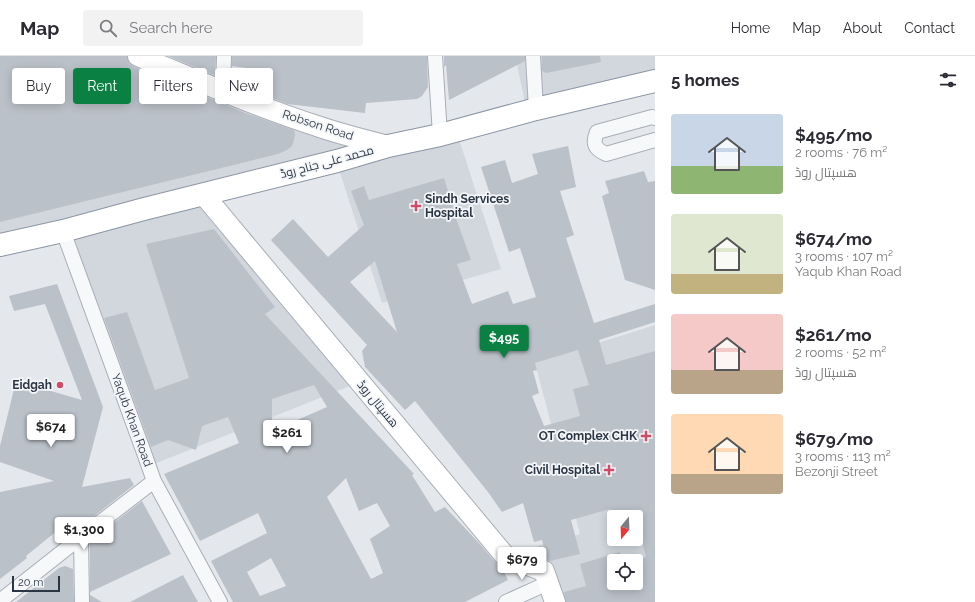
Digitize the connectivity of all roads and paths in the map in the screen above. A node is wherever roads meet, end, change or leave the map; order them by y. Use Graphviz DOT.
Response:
graph roads {
  1 [pos="138,56"];
  2 [pos="224,56"];
  3 [pos="435,56"];
  4 [pos="533,56"];
  5 [pos="224,68"];
  6 [pos="655,81"];
  7 [pos="215,88"];
  8 [pos="258,104"];
  9 [pos="536,109"];
  10 [pos="655,118"];
  11 [pos="440,135"];
  12 [pos="655,140"];
  13 [pos="388,146"];
  14 [pos="203,194"];
  15 [pos="63,231"];
  16 [pos="0,245"];
  17 [pos="154,481"];
  18 [pos="81,537"];
  19 [pos="548,583"];
  20 [pos="0,601"];
  21 [pos="82,602"];
  22 [pos="220,602"];
  23 [pos="506,602"];
  24 [pos="555,602"];
  1 -- 7 [label="street, Robson Road"];
  2 -- 5 [label="street"];
  3 -- 11 [label="street"];
  4 -- 9 [label="street"];
  6 -- 9 [label="highway, محمد علی جناح روڈ"];
  8 -- 13 [label="street, Robson Road"];
  9 -- 11 [label="highway, محمد علی جناح روڈ"];
  10 -- 12 [label="street"];
  11 -- 13 [label="highway, محمد علی جناح روڈ"];
  13 -- 14 [label="highway, محمد علی جناح روڈ"];
  14 -- 15 [label="highway, محمد علی جناح روڈ"];
  14 -- 19 [label="street, ھسپتال روڈ"];
  15 -- 16 [label="highway, محمد علی جناح روڈ"];
  15 -- 17 [label="street, Yaqub Khan Road"];
  17 -- 18 [label="street"];
  17 -- 22 [label="street, Yaqub Khan Road"];
  18 -- 20 [label="street"];
  18 -- 21 [label="street"];
  19 -- 23 [label="street"];
  19 -- 24 [label="street, ھسپتال روڈ"];
}
